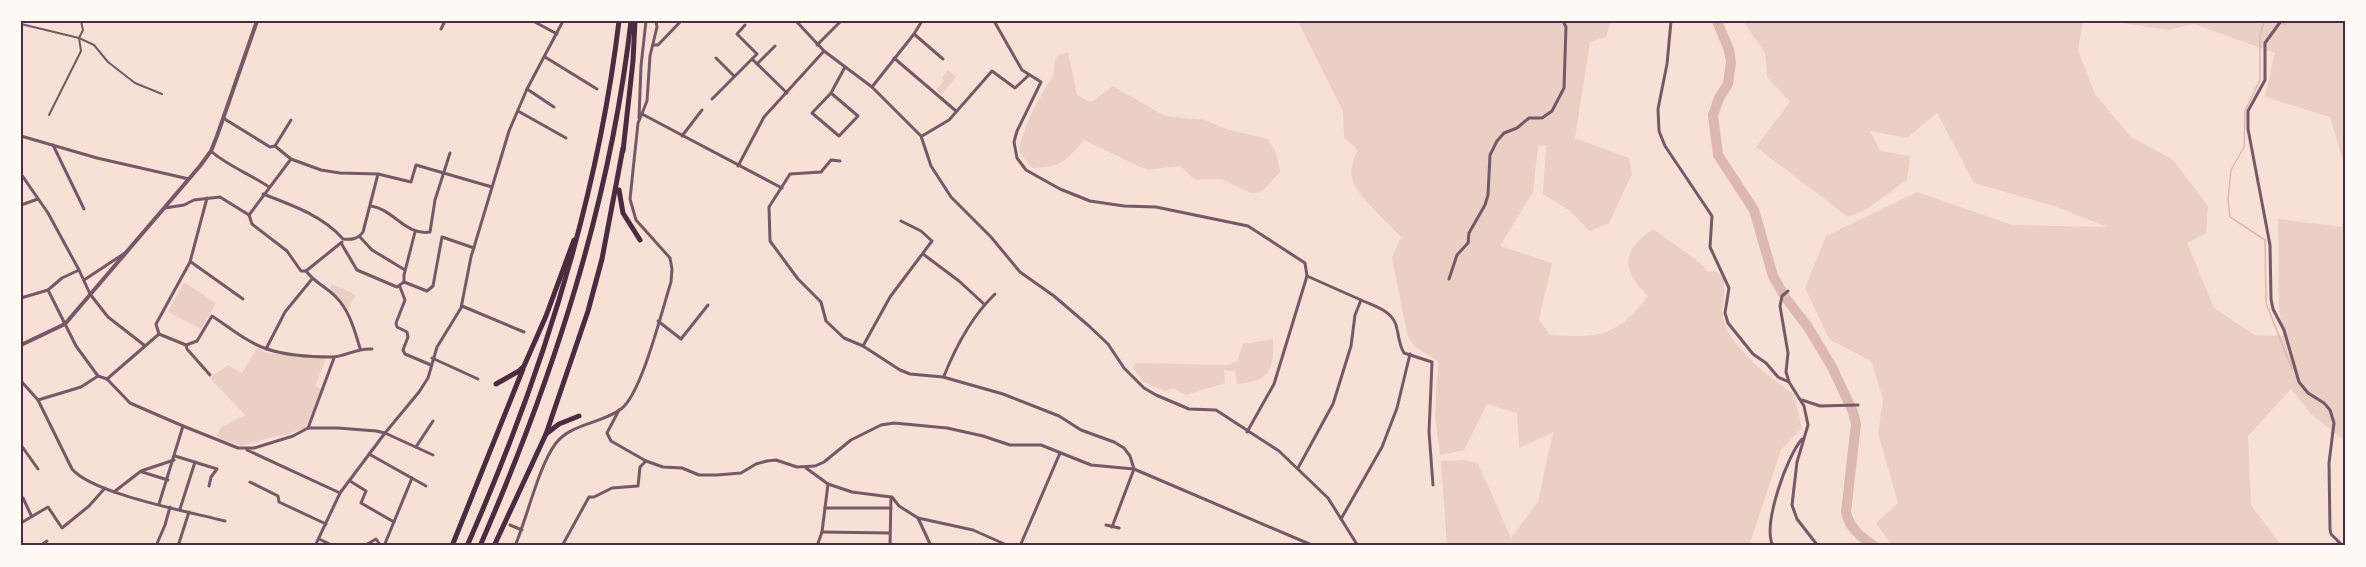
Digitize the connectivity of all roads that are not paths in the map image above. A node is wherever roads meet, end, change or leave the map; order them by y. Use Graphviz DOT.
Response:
graph roads {
  1 [pos="81,21"];
  2 [pos="257,21"];
  3 [pos="445,21"];
  4 [pos="533,21"];
  5 [pos="563,21"];
  6 [pos="619,21"];
  7 [pos="633,21"];
  8 [pos="646,21"];
  9 [pos="656,21"];
  10 [pos="681,21"];
  11 [pos="796,21"];
  12 [pos="841,21"];
  13 [pos="922,21"];
  14 [pos="994,21"];
  15 [pos="1563,21"];
  16 [pos="1671,21"];
  17 [pos="2281,21"];
  18 [pos="21,24"];
  19 [pos="745,25"];
  20 [pos="441,29"];
  21 [pos="557,34"];
  22 [pos="914,34"];
  23 [pos="79,38"];
  24 [pos="653,45"];
  25 [pos="818,45"];
  26 [pos="775,46"];
  27 [pos="824,51"];
  28 [pos="545,57"];
  29 [pos="716,58"];
  30 [pos="894,58"];
  31 [pos="752,59"];
  32 [pos="944,59"];
  33 [pos="757,64"];
  34 [pos="845,67"];
  35 [pos="1029,75"];
  36 [pos="735,76"];
  37 [pos="872,87"];
  38 [pos="527,89"];
  39 [pos="597,89"];
  40 [pos="787,93"];
  41 [pos="831,93"];
  42 [pos="162,94"];
  43 [pos="712,99"];
  44 [pos="554,107"];
  45 [pos="702,110"];
  46 [pos="518,111"];
  47 [pos="956,111"];
  48 [pos="642,114"];
  49 [pos="49,115"];
  50 [pos="223,118"];
  51 [pos="291,120"];
  52 [pos="638,123"];
  53 [pos="21,136"];
  54 [pos="682,136"];
  55 [pos="921,136"];
  56 [pos="566,138"];
  57 [pos="52,145"];
  58 [pos="275,146"];
  59 [pos="623,148"];
  60 [pos="211,151"];
  61 [pos="450,153"];
  62 [pos="291,159"];
  63 [pos="840,162"];
  64 [pos="738,166"];
  65 [pos="443,173"];
  66 [pos="378,174"];
  67 [pos="21,175"];
  68 [pos="189,179"];
  69 [pos="269,187"];
  70 [pos="493,187"];
  71 [pos="782,188"];
  72 [pos="263,194"];
  73 [pos="207,198"];
  74 [pos="38,199"];
  75 [pos="588,199"];
  76 [pos="21,205"];
  77 [pos="370,206"];
  78 [pos="165,208"];
  79 [pos="84,209"];
  80 [pos="249,215"];
  81 [pos="902,221"];
  82 [pos="415,232"];
  83 [pos="360,237"];
  84 [pos="640,240"];
  85 [pos="342,241"];
  86 [pos="474,248"];
  87 [pos="126,253"];
  88 [pos="923,254"];
  89 [pos="190,262"];
  90 [pos="80,270"];
  91 [pos="405,270"];
  92 [pos="306,271"];
  93 [pos="1307,276"];
  94 [pos="312,279"];
  95 [pos="1449,279"];
  96 [pos="84,280"];
  97 [pos="404,282"];
  98 [pos="400,286"];
  99 [pos="48,290"];
  100 [pos="1788,291"];
  101 [pos="90,294"];
  102 [pos="995,294"];
  103 [pos="21,298"];
  104 [pos="243,299"];
  105 [pos="1361,300"];
  106 [pos="708,304"];
  107 [pos="985,304"];
  108 [pos="462,306"];
  109 [pos="658,321"];
  110 [pos="65,324"];
  111 [pos="524,332"];
  112 [pos="159,334"];
  113 [pos="21,345"];
  114 [pos="144,345"];
  115 [pos="186,345"];
  116 [pos="863,346"];
  117 [pos="360,348"];
  118 [pos="266,349"];
  119 [pos="372,349"];
  120 [pos="531,350"];
  121 [pos="1410,354"];
  122 [pos="334,358"];
  123 [pos="432,358"];
  124 [pos="431,365"];
  125 [pos="210,375"];
  126 [pos="98,376"];
  127 [pos="943,377"];
  128 [pos="106,379"];
  129 [pos="478,380"];
  130 [pos="21,381"];
  131 [pos="1789,382"];
  132 [pos="496,384"];
  133 [pos="25,385"];
  134 [pos="21,388"];
  135 [pos="38,400"];
  136 [pos="1802,400"];
  137 [pos="1858,405"];
  138 [pos="619,410"];
  139 [pos="579,416"];
  140 [pos="433,421"];
  141 [pos="183,426"];
  142 [pos="308,428"];
  143 [pos="1247,432"];
  144 [pos="385,433"];
  145 [pos="546,434"];
  146 [pos="1804,436"];
  147 [pos="21,445"];
  148 [pos="416,447"];
  149 [pos="245,448"];
  150 [pos="1060,453"];
  151 [pos="369,454"];
  152 [pos="433,455"];
  153 [pos="174,458"];
  154 [pos="646,461"];
  155 [pos="195,462"];
  156 [pos="806,468"];
  157 [pos="1134,468"];
  158 [pos="1298,468"];
  159 [pos="38,469"];
  160 [pos="141,471"];
  161 [pos="412,478"];
  162 [pos="168,480"];
  163 [pos="351,481"];
  164 [pos="250,482"];
  165 [pos="828,484"];
  166 [pos="1433,485"];
  167 [pos="209,486"];
  168 [pos="426,486"];
  169 [pos="105,488"];
  170 [pos="114,492"];
  171 [pos="340,493"];
  172 [pos="891,497"];
  173 [pos="21,499"];
  174 [pos="159,504"];
  175 [pos="170,507"];
  176 [pos="825,508"];
  177 [pos="891,508"];
  178 [pos="180,510"];
  179 [pos="189,512"];
  180 [pos="31,515"];
  181 [pos="918,518"];
  182 [pos="1341,519"];
  183 [pos="225,521"];
  184 [pos="394,522"];
  185 [pos="21,523"];
  186 [pos="326,524"];
  187 [pos="510,525"];
  188 [pos="1106,525"];
  189 [pos="1112,527"];
  190 [pos="1119,528"];
  191 [pos="522,530"];
  192 [pos="822,532"];
  193 [pos="890,533"];
  194 [pos="319,538"];
  195 [pos="47,541"];
  196 [pos="40,546"];
  197 [pos="156,546"];
  198 [pos="178,546"];
  199 [pos="315,546"];
  200 [pos="334,546"];
  201 [pos="364,546"];
  202 [pos="382,546"];
  203 [pos="452,546"];
  204 [pos="467,546"];
  205 [pos="480,546"];
  206 [pos="494,546"];
  207 [pos="515,546"];
  208 [pos="562,546"];
  209 [pos="817,546"];
  210 [pos="890,546"];
  211 [pos="931,546"];
  212 [pos="1009,546"];
  213 [pos="1023,546"];
  214 [pos="1314,546"];
  215 [pos="1358,546"];
  216 [pos="1773,546"];
  217 [pos="1818,546"];
  218 [pos="2343,546"];
  1 -- 23 [label="street"];
  2 -- 50 [label="street"];
  3 -- 20 [label="street"];
  4 -- 21 [label="street"];
  5 -- 21 [label="street"];
  6 -- 75 [label="highway"];
  7 -- 59 [label="highway"];
  7 -- 205 [label="highway"];
  8 -- 52 [label="street"];
  9 -- 24 [label="street"];
  10 -- 24 [label="street"];
  11 -- 25 [label="street"];
  12 -- 25 [label="street"];
  13 -- 22 [label="street"];
  14 -- 35 [label="street"];
  15 -- 95 [label="street"];
  16 -- 131 [label="street"];
  17 -- 218 [label="street"];
  18 -- 23 [label="street"];
  19 -- 31 [label="street"];
  21 -- 28 [label="street"];
  22 -- 30 [label="street"];
  22 -- 32 [label="street"];
  23 -- 42 [label="street"];
  23 -- 49 [label="street"];
  24 -- 48 [label="street"];
  25 -- 27 [label="street"];
  26 -- 33 [label="street"];
  27 -- 34 [label="street"];
  27 -- 40 [label="street"];
  28 -- 38 [label="street"];
  28 -- 39 [label="street"];
  29 -- 36 [label="street"];
  30 -- 37 [label="street"];
  30 -- 47 [label="street"];
  31 -- 33 [label="street"];
  31 -- 36 [label="street"];
  33 -- 40 [label="street"];
  34 -- 37 [label="street"];
  34 -- 41 [label="street"];
  35 -- 47 [label="street"];
  35 -- 93 [label="street"];
  36 -- 43 [label="street"];
  37 -- 55 [label="street"];
  38 -- 44 [label="street"];
  38 -- 46 [label="street"];
  40 -- 64 [label="street"];
  41 -- 41 [label="street"];
  45 -- 54 [label="street"];
  46 -- 56 [label="street"];
  46 -- 70 [label="street"];
  47 -- 55 [label="street"];
  48 -- 52 [label="street"];
  48 -- 54 [label="street"];
  50 -- 58 [label="street"];
  50 -- 60 [label="street"];
  51 -- 58 [label="street"];
  52 -- 109 [label="street"];
  53 -- 57 [label="street"];
  54 -- 64 [label="street"];
  55 -- 143 [label="street"];
  57 -- 68 [label="street"];
  57 -- 79 [label="street"];
  58 -- 62 [label="street"];
  59 -- 84 [label="highway"];
  59 -- 145 [label="highway"];
  60 -- 68 [label="street"];
  60 -- 69 [label="street"];
  61 -- 65 [label="street"];
  62 -- 66 [label="street"];
  62 -- 69 [label="street"];
  63 -- 71 [label="street"];
  64 -- 71 [label="street"];
  65 -- 66 [label="street"];
  65 -- 70 [label="street"];
  65 -- 82 [label="street"];
  66 -- 77 [label="street"];
  67 -- 74 [label="street"];
  68 -- 78 [label="street"];
  69 -- 72 [label="street"];
  70 -- 86 [label="street"];
  71 -- 116 [label="street"];
  72 -- 80 [label="street"];
  72 -- 85 [label="street"];
  73 -- 78 [label="street"];
  73 -- 80 [label="street"];
  73 -- 89 [label="street"];
  74 -- 76 [label="street"];
  74 -- 90 [label="street"];
  75 -- 120 [label="highway"];
  75 -- 204 [label="highway"];
  77 -- 82 [label="street"];
  77 -- 83 [label="street"];
  78 -- 87 [label="street"];
  80 -- 92 [label="street"];
  81 -- 88 [label="street"];
  82 -- 91 [label="street"];
  83 -- 85 [label="street"];
  83 -- 91 [label="street"];
  85 -- 92 [label="street"];
  85 -- 98 [label="street"];
  86 -- 97 [label="street"];
  86 -- 108 [label="street"];
  87 -- 96 [label="street"];
  87 -- 101 [label="street"];
  88 -- 107 [label="street"];
  88 -- 116 [label="street"];
  89 -- 104 [label="street"];
  89 -- 112 [label="street"];
  90 -- 96 [label="street"];
  90 -- 99 [label="street"];
  91 -- 97 [label="street"];
  92 -- 94 [label="street"];
  93 -- 105 [label="street"];
  93 -- 143 [label="street"];
  94 -- 117 [label="street"];
  94 -- 118 [label="street"];
  96 -- 101 [label="street"];
  97 -- 98 [label="street"];
  98 -- 124 [label="street"];
  99 -- 103 [label="street"];
  99 -- 110 [label="street"];
  100 -- 131 [label="street"];
  101 -- 110 [label="street"];
  101 -- 114 [label="street"];
  102 -- 107 [label="street"];
  105 -- 121 [label="street"];
  105 -- 158 [label="street"];
  106 -- 109 [label="street"];
  107 -- 127 [label="street"];
  108 -- 111 [label="street"];
  108 -- 123 [label="street"];
  109 -- 138 [label="street"];
  110 -- 113 [label="street"];
  110 -- 126 [label="street"];
  112 -- 114 [label="street"];
  112 -- 115 [label="street"];
  114 -- 128 [label="street"];
  115 -- 118 [label="street"];
  115 -- 125 [label="street"];
  116 -- 127 [label="street"];
  117 -- 119 [label="street"];
  117 -- 122 [label="street"];
  118 -- 122 [label="street"];
  120 -- 132 [label="highway"];
  120 -- 203 [label="highway"];
  121 -- 166 [label="street"];
  121 -- 182 [label="street"];
  122 -- 142 [label="street"];
  123 -- 124 [label="street"];
  123 -- 129 [label="street"];
  124 -- 144 [label="street"];
  126 -- 128 [label="street"];
  126 -- 135 [label="street"];
  127 -- 157 [label="street"];
  128 -- 141 [label="street"];
  130 -- 133 [label="street"];
  131 -- 136 [label="street"];
  133 -- 134 [label="street"];
  133 -- 135 [label="street"];
  135 -- 169 [label="street"];
  136 -- 137 [label="street"];
  136 -- 146 [label="street"];
  138 -- 154 [label="street"];
  138 -- 191 [label="street"];
  139 -- 145 [label="highway"];
  140 -- 148 [label="street"];
  141 -- 149 [label="street"];
  141 -- 153 [label="street"];
  142 -- 144 [label="street"];
  142 -- 149 [label="street"];
  143 -- 158 [label="street"];
  144 -- 148 [label="street"];
  144 -- 151 [label="street"];
  145 -- 206 [label="highway"];
  146 -- 216 [label="street"];
  146 -- 217 [label="street"];
  147 -- 159 [label="street"];
  148 -- 152 [label="street"];
  149 -- 171 [label="street"];
  150 -- 156 [label="street"];
  150 -- 157 [label="street"];
  150 -- 213 [label="street"];
  151 -- 161 [label="street"];
  151 -- 163 [label="street"];
  153 -- 155 [label="street"];
  153 -- 160 [label="street"];
  153 -- 162 [label="street"];
  154 -- 156 [label="street"];
  154 -- 208 [label="street"];
  155 -- 167 [label="street"];
  155 -- 178 [label="street"];
  156 -- 165 [label="street"];
  157 -- 189 [label="street"];
  157 -- 214 [label="street"];
  158 -- 182 [label="street"];
  160 -- 162 [label="street"];
  160 -- 170 [label="street"];
  161 -- 168 [label="street"];
  161 -- 184 [label="street"];
  162 -- 174 [label="street"];
  163 -- 171 [label="street"];
  163 -- 184 [label="street"];
  164 -- 186 [label="street"];
  165 -- 172 [label="street"];
  165 -- 176 [label="street"];
  169 -- 170 [label="street"];
  169 -- 180 [label="street"];
  170 -- 174 [label="street"];
  171 -- 186 [label="street"];
  172 -- 177 [label="street"];
  172 -- 181 [label="street"];
  173 -- 180 [label="street"];
  174 -- 175 [label="street"];
  175 -- 178 [label="street"];
  175 -- 197 [label="street"];
  176 -- 177 [label="street"];
  176 -- 192 [label="street"];
  177 -- 193 [label="street"];
  178 -- 179 [label="street"];
  179 -- 183 [label="street"];
  179 -- 198 [label="street"];
  180 -- 185 [label="street"];
  181 -- 211 [label="street"];
  181 -- 212 [label="street"];
  182 -- 215 [label="street"];
  184 -- 202 [label="street"];
  186 -- 194 [label="street"];
  187 -- 191 [label="street"];
  188 -- 189 [label="street"];
  189 -- 190 [label="street"];
  191 -- 207 [label="street"];
  192 -- 193 [label="street"];
  192 -- 209 [label="street"];
  193 -- 210 [label="street"];
  194 -- 199 [label="street"];
  194 -- 200 [label="street"];
  195 -- 196 [label="street"];
  201 -- 202 [label="street"];
}
